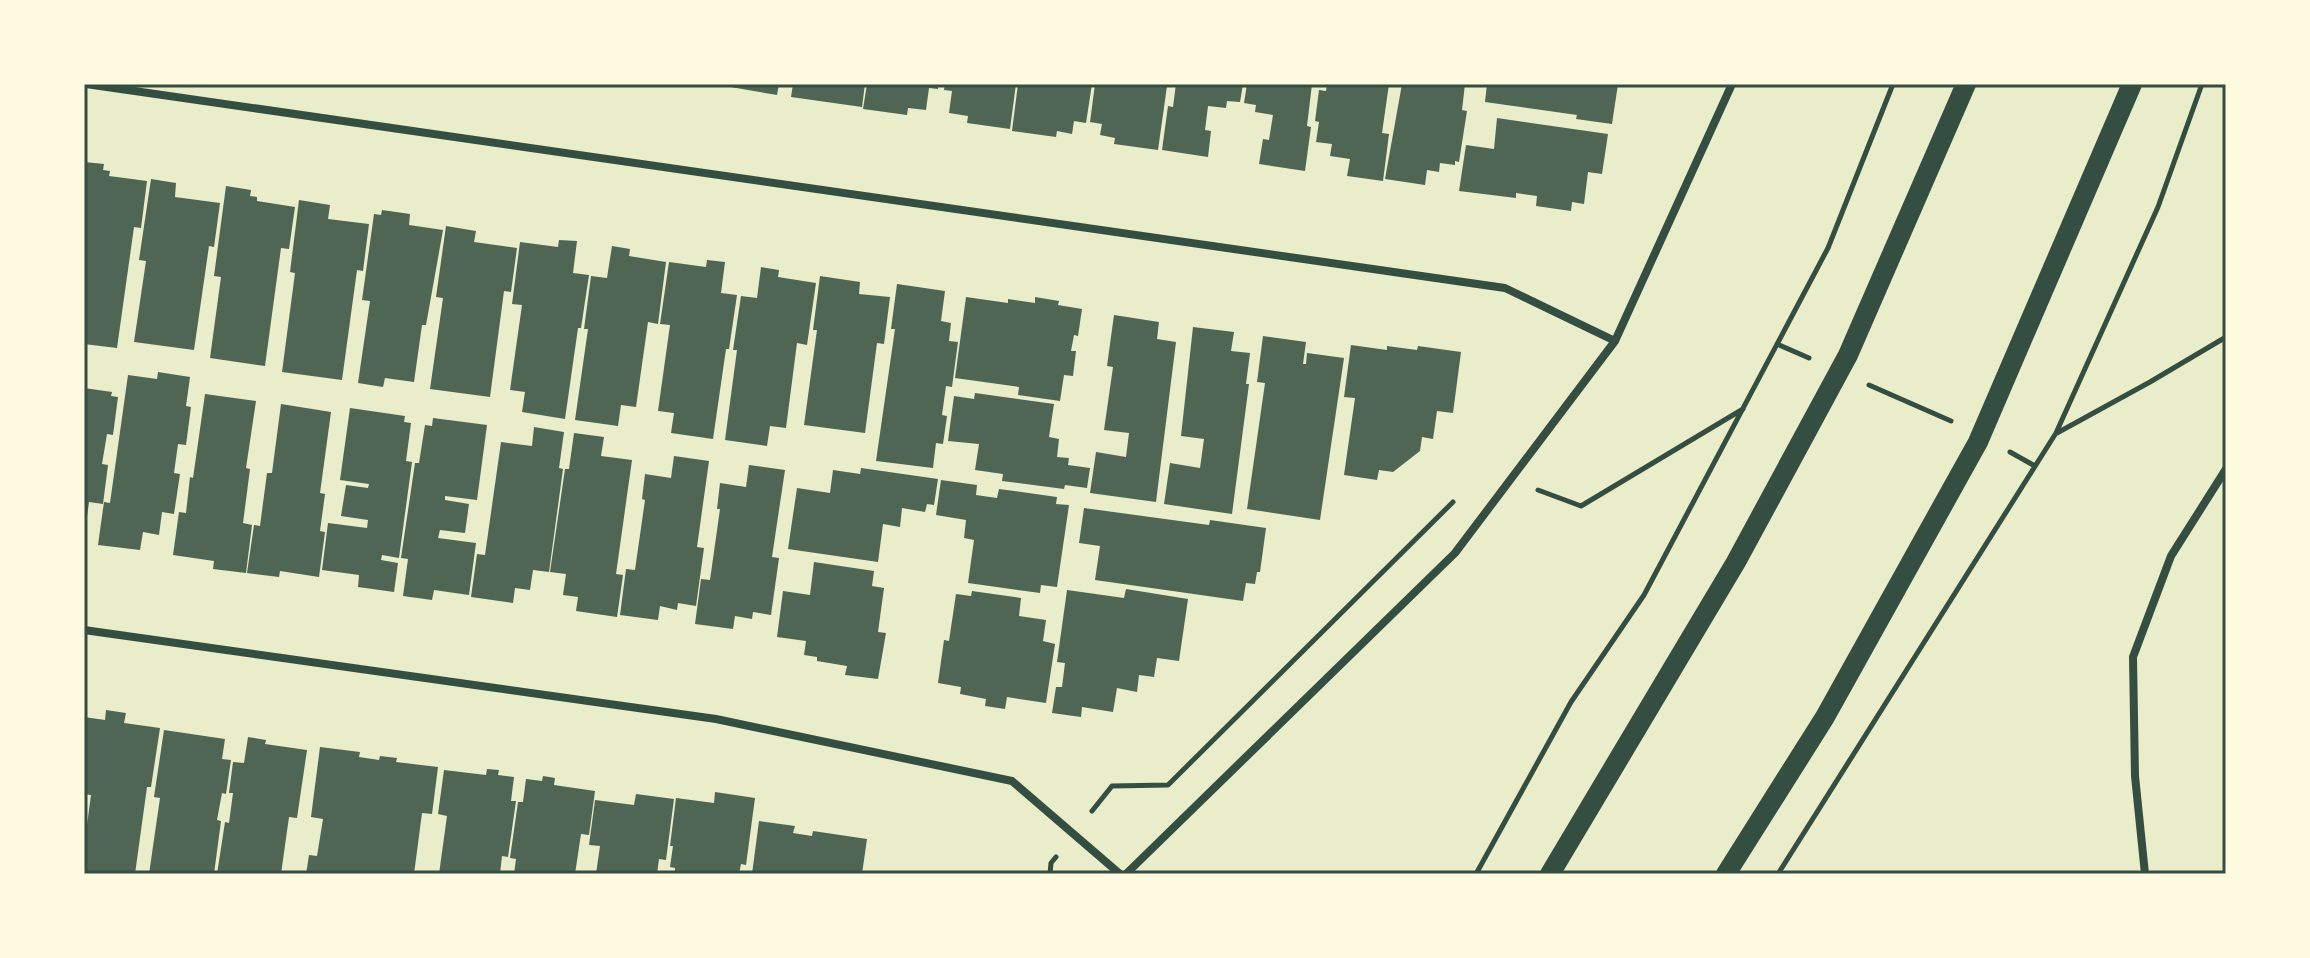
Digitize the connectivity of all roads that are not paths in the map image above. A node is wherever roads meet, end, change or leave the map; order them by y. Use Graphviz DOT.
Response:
graph roads {
  1 [pos="86,84"];
  2 [pos="1732,84"];
  3 [pos="1966,84"];
  4 [pos="2132,84"];
  5 [pos="1615,341"];
  6 [pos="2226,469"];
  7 [pos="84,630"];
  8 [pos="1120,874"];
  9 [pos="1126,874"];
  10 [pos="1550,874"];
  11 [pos="1726,874"];
  12 [pos="2145,874"];
  1 -- 5 [label="street"];
  2 -- 5 [label="street"];
  3 -- 10 [label="main road"];
  4 -- 11 [label="main road"];
  5 -- 9 [label="street"];
  6 -- 12 [label="street"];
  7 -- 8 [label="street"];
}
